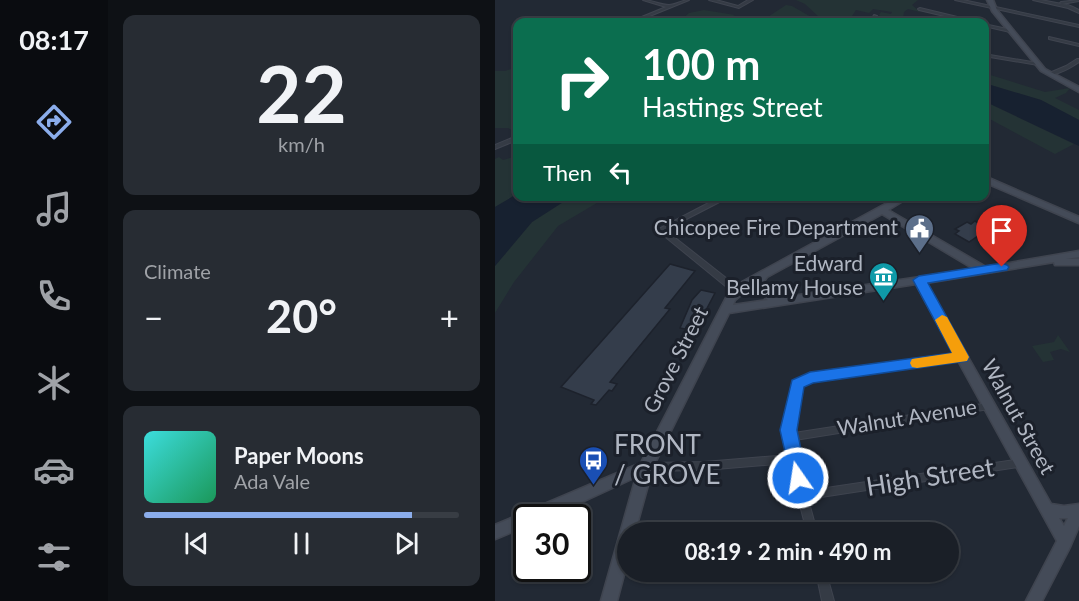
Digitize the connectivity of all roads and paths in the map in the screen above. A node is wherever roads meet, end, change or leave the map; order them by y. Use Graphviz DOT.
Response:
graph roads {
  1 [pos="645,0"];
  2 [pos="687,0"];
  3 [pos="711,0"];
  4 [pos="751,0"];
  5 [pos="957,0"];
  6 [pos="1035,0"];
  7 [pos="1057,0"];
  8 [pos="1079,0"];
  9 [pos="1062,3"];
  10 [pos="991,4"];
  11 [pos="671,7"];
  12 [pos="1070,7"];
  13 [pos="919,9"];
  14 [pos="1079,12"];
  15 [pos="643,18"];
  16 [pos="956,18"];
  17 [pos="989,26"];
  18 [pos="1079,26"];
  19 [pos="1009,31"];
  20 [pos="1051,38"];
  21 [pos="1079,45"];
  22 [pos="989,56"];
  23 [pos="1079,60"];
  24 [pos="1038,64"];
  25 [pos="1049,74"];
  26 [pos="1079,90"];
  27 [pos="513,140"];
  28 [pos="495,147"];
  29 [pos="989,181"];
  30 [pos="717,201"];
  31 [pos="898,201"];
  32 [pos="882,210"];
  33 [pos="1079,220"];
  34 [pos="1079,254"];
  35 [pos="1079,262"];
  36 [pos="1022,265"];
  37 [pos="983,270"];
  38 [pos="764,274"];
  39 [pos="919,280"];
  40 [pos="737,291"];
  41 [pos="776,301"];
  42 [pos="724,310"];
  43 [pos="962,357"];
  44 [pos="989,406"];
  45 [pos="790,437"];
  46 [pos="793,459"];
  47 [pos="1021,463"];
  48 [pos="646,467"];
  49 [pos="803,496"];
  50 [pos="561,504"];
  51 [pos="1048,510"];
  52 [pos="1079,510"];
  53 [pos="631,522"];
  54 [pos="810,522"];
  55 [pos="513,525"];
  56 [pos="495,532"];
  57 [pos="1065,542"];
  58 [pos="617,573"];
  59 [pos="823,582"];
  60 [pos="609,601"];
  61 [pos="828,601"];
  62 [pos="1034,601"];
  1 -- 11 [label="street"];
  2 -- 11 [label="street"];
  3 -- 4 [label="street"];
  5 -- 10 [label="street"];
  6 -- 12 [label="street"];
  7 -- 9 [label="street"];
  8 -- 9 [label="street"];
  9 -- 12 [label="street"];
  10 -- 18 [label="street"];
  10 -- 19 [label="main road"];
  11 -- 15 [label="street"];
  12 -- 14 [label="street"];
  13 -- 16 [label="street"];
  17 -- 19 [label="street"];
  19 -- 24 [label="main road"];
  20 -- 21 [label="street"];
  22 -- 24 [label="street"];
  23 -- 25 [label="street"];
  24 -- 25 [label="main road"];
  25 -- 26 [label="main road"];
  27 -- 28 [label="street"];
  29 -- 33 [label="main road"];
  30 -- 40 [label="street"];
  31 -- 32 [label="main road, Grove Street"];
  32 -- 37 [label="main road"];
  32 -- 38 [label="main road, Grove Street"];
  34 -- 36 [label="main road"];
  35 -- 36 [label="main road"];
  36 -- 37 [label="main road"];
  37 -- 39 [label="main road"];
  38 -- 40 [label="main road, Grove Street"];
  38 -- 41 [label="main road"];
  39 -- 41 [label="main road"];
  39 -- 43 [label="main road, Walnut Street"];
  40 -- 42 [label="main road, Grove Street"];
  41 -- 42 [label="main road"];
  42 -- 48 [label="main road, Grove Street"];
  43 -- 44 [label="main road, Walnut Street"];
  43 -- 45 [label="street"];
  44 -- 45 [label="street, Walnut Avenue"];
  44 -- 47 [label="main road, Walnut Street"];
  45 -- 46 [label="street"];
  46 -- 48 [label="street"];
  46 -- 49 [label="street"];
  47 -- 49 [label="street, High Street"];
  47 -- 51 [label="main road, Walnut Street"];
  48 -- 50 [label="main road"];
  48 -- 53 [label="main road, Grove Street"];
  49 -- 54 [label="street"];
  51 -- 52 [label="main road"];
  51 -- 57 [label="main road, Walnut Street"];
  52 -- 57 [label="main road"];
  55 -- 56 [label="main road"];
  57 -- 62 [label="main road"];
  58 -- 60 [label="main road, Grove Street"];
  59 -- 61 [label="street"];
}
